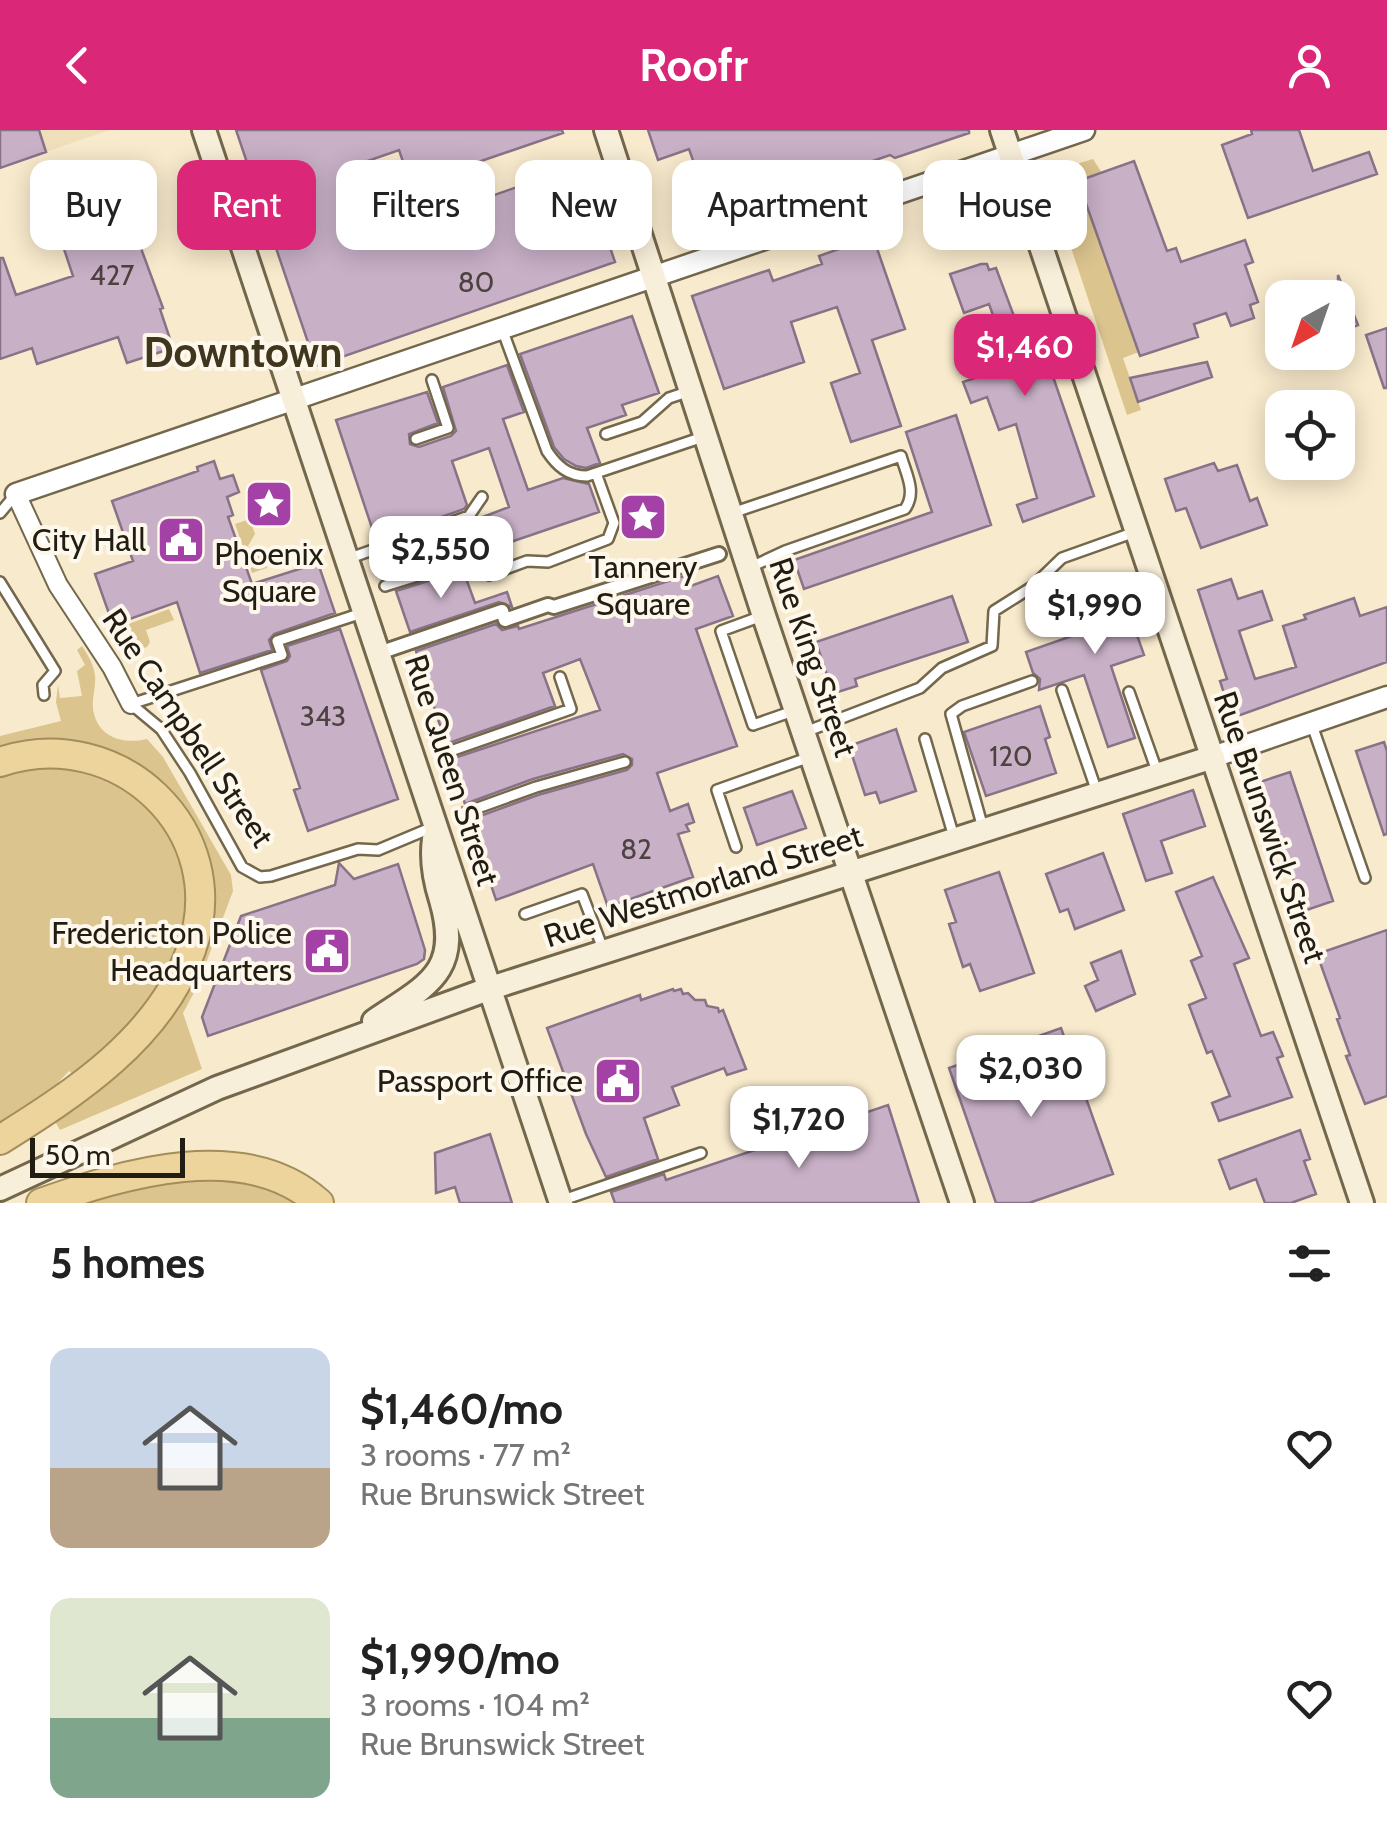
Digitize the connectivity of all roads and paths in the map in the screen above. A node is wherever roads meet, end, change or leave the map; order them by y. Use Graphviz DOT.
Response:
graph roads {
  1 [pos="204,130"];
  2 [pos="606,130"];
  3 [pos="1002,130"];
  4 [pos="1084,130"];
  5 [pos="1010,155"];
  6 [pos="655,276"];
  7 [pos="502,329"];
  8 [pos="432,380"];
  9 [pos="690,391"];
  10 [pos="294,400"];
  11 [pos="606,434"];
  12 [pos="706,436"];
  13 [pos="416,439"];
  14 [pos="596,473"];
  15 [pos="8,494"];
  16 [pos="482,496"];
  17 [pos="0,513"];
  18 [pos="730,514"];
  19 [pos="1137,531"];
  20 [pos="719,554"];
  21 [pos="348,559"];
  22 [pos="749,568"];
  23 [pos="0,582"];
  24 [pos="386,586"];
  25 [pos="365,612"];
  26 [pos="764,616"];
  27 [pos="379,653"];
  28 [pos="560,676"];
  29 [pos="1032,681"];
  30 [pos="1062,690"];
  31 [pos="1129,692"];
  32 [pos="44,695"];
  33 [pos="1387,697"];
  34 [pos="132,704"];
  35 [pos="801,721"];
  36 [pos="1311,723"];
  37 [pos="925,739"];
  38 [pos="442,754"];
  39 [pos="813,756"];
  40 [pos="1213,757"];
  41 [pos="0,762"];
  42 [pos="625,762"];
  43 [pos="1158,775"];
  44 [pos="1098,794"];
  45 [pos="461,814"];
  46 [pos="436,826"];
  47 [pos="984,830"];
  48 [pos="954,840"];
  49 [pos="736,847"];
  50 [pos="852,872"];
  51 [pos="1366,878"];
  52 [pos="526,914"];
  53 [pos="604,952"];
  54 [pos="491,988"];
  55 [pos="343,1041"];
  56 [pos="0,1140"];
  57 [pos="701,1152"];
  58 [pos="0,1189"];
  59 [pos="52,1199"];
  60 [pos="561,1202"];
  61 [pos="318,1203"];
  62 [pos="962,1203"];
  63 [pos="1362,1203"];
  1 -- 10 [label="main road, Rue Queen Street"];
  2 -- 6 [label="main road, Rue King Street"];
  3 -- 5 [label="main road, Rue Brunswick Street"];
  4 -- 5 [label="street"];
  5 -- 6 [label="street"];
  5 -- 19 [label="main road, Rue Brunswick Street"];
  6 -- 7 [label="street"];
  6 -- 9 [label="main road, Rue King Street"];
  7 -- 10 [label="street"];
  7 -- 14 [label="lane"];
  8 -- 13 [label="lane"];
  9 -- 11 [label="lane"];
  9 -- 12 [label="main road, Rue King Street"];
  10 -- 15 [label="street"];
  10 -- 21 [label="main road, Rue Queen Street"];
  12 -- 14 [label="lane"];
  12 -- 18 [label="main road, Rue King Street"];
  14 -- 24 [label="lane"];
  15 -- 17 [label="lane"];
  15 -- 34 [label="street, Rue Campbell Street"];
  16 -- 21 [label="lane"];
  18 -- 22 [label="main road, Rue King Street"];
  18 -- 22 [label="lane"];
  19 -- 35 [label="lane"];
  19 -- 40 [label="main road, Rue Brunswick Street"];
  20 -- 27 [label="street"];
  21 -- 25 [label="main road, Rue Queen Street"];
  22 -- 26 [label="main road, Rue King Street"];
  23 -- 32 [label="lane"];
  25 -- 27 [label="main road, Rue Queen Street"];
  25 -- 34 [label="lane"];
  26 -- 35 [label="main road, Rue King Street"];
  26 -- 35 [label="lane"];
  27 -- 46 [label="main road, Rue Queen Street"];
  28 -- 38 [label="lane"];
  29 -- 47 [label="lane"];
  30 -- 44 [label="lane"];
  31 -- 43 [label="lane"];
  33 -- 36 [label="street, Rue Westmorland Street"];
  34 -- 46 [label="lane, Rue Campbell Street"];
  35 -- 39 [label="main road, Rue King Street"];
  36 -- 40 [label="street, Rue Westmorland Street"];
  36 -- 51 [label="lane"];
  37 -- 48 [label="lane"];
  39 -- 49 [label="lane"];
  39 -- 50 [label="main road, Rue King Street"];
  40 -- 43 [label="main road, Rue Westmorland Street"];
  40 -- 63 [label="main road, Rue Brunswick Street"];
  41 -- 56 [label="highway"];
  42 -- 45 [label="lane"];
  43 -- 44 [label="main road, Rue Westmorland Street"];
  44 -- 47 [label="main road, Rue Westmorland Street"];
  46 -- 54 [label="main road, Rue Queen Street"];
  46 -- 55 [label="main road"];
  47 -- 48 [label="main road, Rue Westmorland Street"];
  48 -- 50 [label="main road, Rue Westmorland Street"];
  50 -- 53 [label="main road, Rue Westmorland Street"];
  50 -- 62 [label="main road, Rue King Street"];
  52 -- 53 [label="lane"];
  53 -- 54 [label="main road, Rue Westmorland Street"];
  54 -- 55 [label="main road, Rue Westmorland Street"];
  54 -- 60 [label="main road, Rue Queen Street"];
  55 -- 58 [label="main road, Rue Westmorland Street"];
  57 -- 60 [label="lane"];
  59 -- 61 [label="highway"];
}
